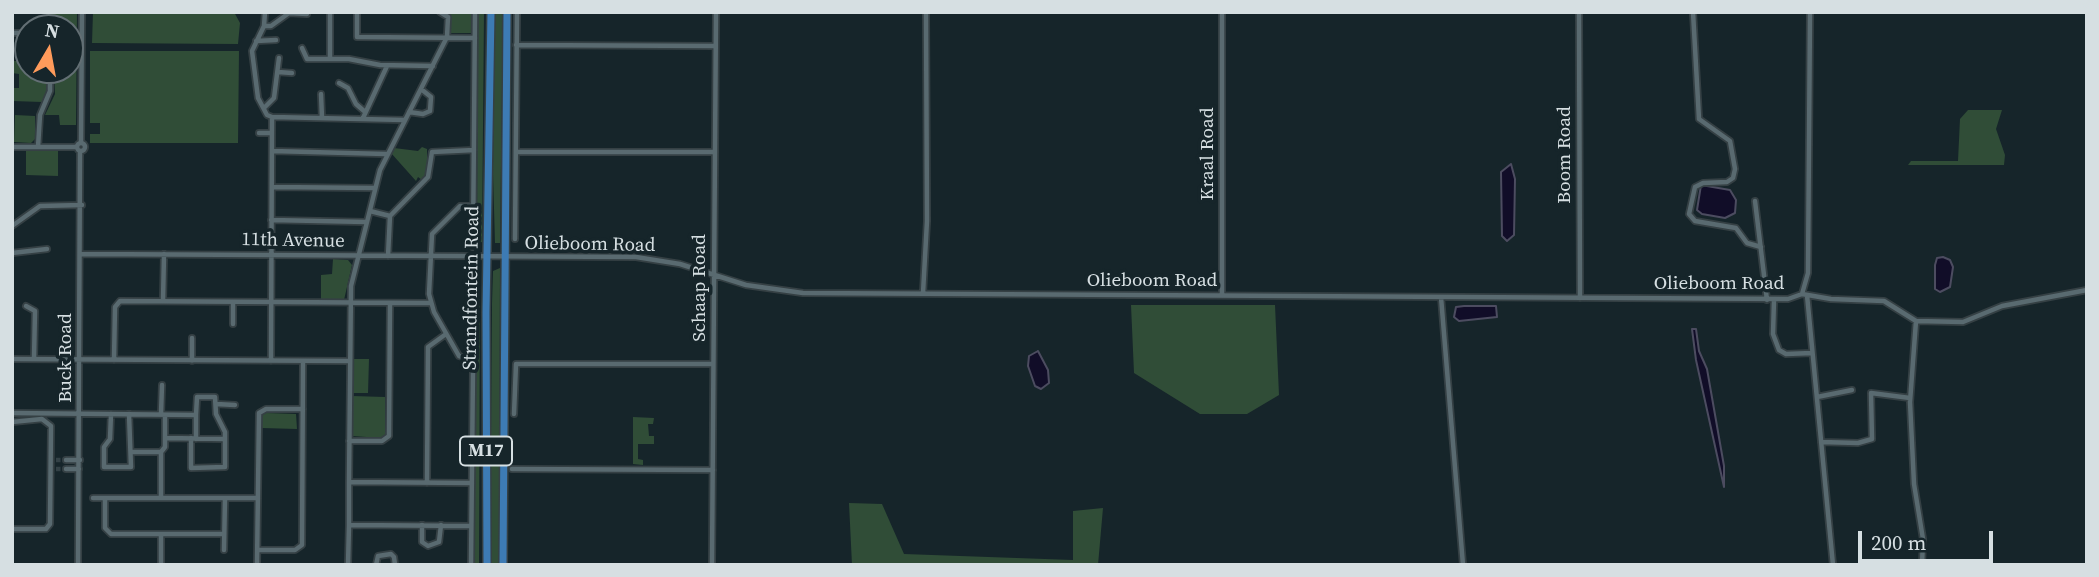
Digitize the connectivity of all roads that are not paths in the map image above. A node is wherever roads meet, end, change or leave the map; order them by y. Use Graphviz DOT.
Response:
graph roads {
  1 [pos="82,12"];
  2 [pos="265,12"];
  3 [pos="330,12"];
  4 [pos="357,12"];
  5 [pos="440,12"];
  6 [pos="475,12"];
  7 [pos="491,12"];
  8 [pos="507,12"];
  9 [pos="517,12"];
  10 [pos="716,12"];
  11 [pos="926,12"];
  12 [pos="1222,12"];
  13 [pos="1579,12"];
  14 [pos="1693,12"];
  15 [pos="1810,12"];
  16 [pos="307,14"];
  17 [pos="264,26"];
  18 [pos="447,37"];
  19 [pos="475,38"];
  20 [pos="276,40"];
  21 [pos="256,41"];
  22 [pos="516,45"];
  23 [pos="715,46"];
  24 [pos="302,48"];
  25 [pos="279,58"];
  26 [pos="330,59"];
  27 [pos="433,65"];
  28 [pos="387,66"];
  29 [pos="278,72"];
  30 [pos="292,73"];
  31 [pos="339,83"];
  32 [pos="50,84"];
  33 [pos="421,89"];
  34 [pos="321,94"];
  35 [pos="265,107"];
  36 [pos="364,111"];
  37 [pos="409,112"];
  38 [pos="272,117"];
  39 [pos="321,118"];
  40 [pos="363,118"];
  41 [pos="405,120"];
  42 [pos="259,133"];
  43 [pos="272,133"];
  44 [pos="12,147"];
  45 [pos="38,147"];
  46 [pos="79,147"];
  47 [pos="475,150"];
  48 [pos="272,151"];
  49 [pos="516,152"];
  50 [pos="715,152"];
  51 [pos="387,154"];
  52 [pos="272,187"];
  53 [pos="375,188"];
  54 [pos="1755,201"];
  55 [pos="82,205"];
  56 [pos="474,206"];
  57 [pos="370,211"];
  58 [pos="390,216"];
  59 [pos="271,220"];
  60 [pos="367,222"];
  61 [pos="12,226"];
  62 [pos="515,239"];
  63 [pos="473,247"];
  64 [pos="1761,247"];
  65 [pos="47,249"];
  66 [pos="12,253"];
  67 [pos="81,254"];
  68 [pos="163,254"];
  69 [pos="271,256"];
  70 [pos="358,256"];
  71 [pos="388,256"];
  72 [pos="430,257"];
  73 [pos="487,257"];
  74 [pos="505,257"];
  75 [pos="474,269"];
  76 [pos="714,275"];
  77 [pos="2087,290"];
  78 [pos="923,293"];
  79 [pos="1805,294"];
  80 [pos="1222,295"];
  81 [pos="1441,296"];
  82 [pos="1580,298"];
  83 [pos="1767,300"];
  84 [pos="1774,300"];
  85 [pos="163,301"];
  86 [pos="233,302"];
  87 [pos="271,302"];
  88 [pos="350,303"];
  89 [pos="390,303"];
  90 [pos="430,303"];
  91 [pos="26,306"];
  92 [pos="1916,321"];
  93 [pos="233,324"];
  94 [pos="446,334"];
  95 [pos="192,338"];
  96 [pos="1812,354"];
  97 [pos="12,359"];
  98 [pos="34,359"];
  99 [pos="80,359"];
  100 [pos="114,360"];
  101 [pos="472,360"];
  102 [pos="192,361"];
  103 [pos="271,361"];
  104 [pos="303,361"];
  105 [pos="350,361"];
  106 [pos="713,365"];
  107 [pos="162,385"];
  108 [pos="1852,390"];
  109 [pos="1817,397"];
  110 [pos="1910,398"];
  111 [pos="216,404"];
  112 [pos="235,405"];
  113 [pos="303,409"];
  114 [pos="12,413"];
  115 [pos="80,413"];
  116 [pos="111,414"];
  117 [pos="129,414"];
  118 [pos="514,414"];
  119 [pos="163,415"];
  120 [pos="196,415"];
  121 [pos="12,422"];
  122 [pos="166,438"];
  123 [pos="194,439"];
  124 [pos="225,439"];
  125 [pos="349,441"];
  126 [pos="1821,442"];
  127 [pos="132,452"];
  128 [pos="161,452"];
  129 [pos="66,460"];
  130 [pos="80,460"];
  131 [pos="512,468"];
  132 [pos="66,469"];
  133 [pos="79,469"];
  134 [pos="713,470"];
  135 [pos="349,482"];
  136 [pos="427,483"];
  137 [pos="471,484"];
  138 [pos="93,498"];
  139 [pos="105,498"];
  140 [pos="161,498"];
  141 [pos="225,498"];
  142 [pos="258,498"];
  143 [pos="349,525"];
  144 [pos="422,525"];
  145 [pos="441,525"];
  146 [pos="471,526"];
  147 [pos="12,529"];
  148 [pos="224,534"];
  149 [pos="161,535"];
  150 [pos="224,550"];
  151 [pos="258,550"];
  152 [pos="78,565"];
  153 [pos="161,565"];
  154 [pos="257,565"];
  155 [pos="348,565"];
  156 [pos="376,565"];
  157 [pos="395,565"];
  158 [pos="471,565"];
  159 [pos="486,565"];
  160 [pos="503,565"];
  161 [pos="712,565"];
  162 [pos="1464,565"];
  163 [pos="1833,565"];
  164 [pos="1922,565"];
  1 -- 46 [label="street, Buck Road"];
  2 -- 17 [label="street"];
  3 -- 26 [label="street"];
  4 -- 18 [label="street"];
  5 -- 18 [label="street"];
  6 -- 19 [label="street, Strandfontein Road"];
  7 -- 73 [label="main road, Strandfontein Road / M17"];
  8 -- 74 [label="main road, Strandfontein Road / M17"];
  9 -- 22 [label="street"];
  10 -- 23 [label="street, Schaap Road"];
  11 -- 78 [label="street"];
  12 -- 80 [label="street, Kraal Road"];
  13 -- 82 [label="street, Boom Road"];
  14 -- 64 [label="street"];
  15 -- 79 [label="street, Olieboom Road"];
  16 -- 17 [label="street"];
  17 -- 21 [label="street"];
  18 -- 19 [label="street"];
  18 -- 27 [label="street"];
  19 -- 47 [label="street, Strandfontein Road"];
  20 -- 21 [label="street"];
  21 -- 35 [label="street"];
  22 -- 23 [label="street"];
  22 -- 49 [label="street"];
  23 -- 50 [label="street, Schaap Road"];
  24 -- 26 [label="street"];
  25 -- 29 [label="street"];
  26 -- 28 [label="street"];
  27 -- 28 [label="street"];
  27 -- 33 [label="street"];
  28 -- 36 [label="street"];
  29 -- 30 [label="street"];
  29 -- 35 [label="street"];
  31 -- 36 [label="street"];
  32 -- 45 [label="street"];
  33 -- 37 [label="street"];
  33 -- 37 [label="street"];
  34 -- 39 [label="street"];
  35 -- 38 [label="street"];
  36 -- 40 [label="street"];
  37 -- 41 [label="street"];
  38 -- 39 [label="street"];
  38 -- 43 [label="street"];
  39 -- 40 [label="street"];
  40 -- 41 [label="street"];
  41 -- 51 [label="street"];
  42 -- 43 [label="street"];
  43 -- 48 [label="street"];
  44 -- 45 [label="street"];
  45 -- 46 [label="street"];
  46 -- 55 [label="street, Buck Road"];
  47 -- 56 [label="street, Strandfontein Road"];
  47 -- 58 [label="street"];
  48 -- 51 [label="street"];
  48 -- 52 [label="street"];
  49 -- 50 [label="street"];
  49 -- 62 [label="street"];
  50 -- 76 [label="street, Schaap Road"];
  51 -- 53 [label="street"];
  52 -- 53 [label="street"];
  52 -- 59 [label="street"];
  53 -- 57 [label="street"];
  54 -- 64 [label="street"];
  55 -- 61 [label="street"];
  55 -- 67 [label="street, Buck Road"];
  56 -- 63 [label="street, Strandfontein Road"];
  56 -- 72 [label="street"];
  57 -- 58 [label="street"];
  57 -- 60 [label="street"];
  58 -- 71 [label="street"];
  59 -- 60 [label="street"];
  59 -- 69 [label="street"];
  60 -- 70 [label="street"];
  64 -- 83 [label="street"];
  65 -- 66 [label="street"];
  67 -- 68 [label="street, 11th Avenue"];
  67 -- 99 [label="street, Buck Road"];
  68 -- 69 [label="street, 11th Avenue"];
  68 -- 85 [label="street"];
  69 -- 70 [label="street, 11th Avenue"];
  69 -- 87 [label="street"];
  70 -- 71 [label="street, 11th Avenue"];
  70 -- 88 [label="street"];
  71 -- 72 [label="street, 11th Avenue"];
  72 -- 73 [label="street, 11th Avenue"];
  72 -- 90 [label="street"];
  73 -- 74 [label="street, 11th Avenue"];
  73 -- 159 [label="main road, Strandfontein Road / M17"];
  74 -- 76 [label="street, Olieboom Road"];
  74 -- 160 [label="main road, Strandfontein Road / M17"];
  75 -- 101 [label="street, Strandfontein Road"];
  76 -- 78 [label="street, Olieboom Road"];
  76 -- 106 [label="street, Schaap Road"];
  77 -- 92 [label="street"];
  78 -- 80 [label="street, Olieboom Road"];
  79 -- 84 [label="street, Olieboom Road"];
  79 -- 92 [label="street, Olieboom Road"];
  79 -- 96 [label="street"];
  80 -- 81 [label="street, Olieboom Road"];
  81 -- 82 [label="street, Olieboom Road"];
  81 -- 162 [label="street"];
  82 -- 83 [label="street, Olieboom Road"];
  83 -- 84 [label="street, Olieboom Road"];
  84 -- 96 [label="street"];
  85 -- 86 [label="street"];
  85 -- 100 [label="street"];
  86 -- 87 [label="street"];
  86 -- 93 [label="street"];
  87 -- 88 [label="street"];
  87 -- 103 [label="street"];
  88 -- 89 [label="street"];
  88 -- 105 [label="street"];
  89 -- 90 [label="street"];
  89 -- 125 [label="street"];
  90 -- 94 [label="street"];
  91 -- 98 [label="street"];
  92 -- 110 [label="street"];
  94 -- 101 [label="street"];
  94 -- 136 [label="street"];
  95 -- 102 [label="street"];
  96 -- 109 [label="street"];
  97 -- 98 [label="street"];
  98 -- 99 [label="street"];
  99 -- 100 [label="street"];
  99 -- 115 [label="street, Buck Road"];
  100 -- 102 [label="street"];
  101 -- 137 [label="street, Strandfontein Road"];
  102 -- 103 [label="street"];
  103 -- 104 [label="street"];
  104 -- 105 [label="street"];
  104 -- 113 [label="street"];
  105 -- 125 [label="street"];
  106 -- 118 [label="street"];
  106 -- 134 [label="street, Schaap Road"];
  107 -- 119 [label="street"];
  108 -- 109 [label="street"];
  109 -- 126 [label="street"];
  110 -- 126 [label="street"];
  110 -- 164 [label="street"];
  111 -- 112 [label="street"];
  111 -- 120 [label="street"];
  111 -- 124 [label="street"];
  113 -- 142 [label="street"];
  113 -- 151 [label="street"];
  114 -- 115 [label="street"];
  115 -- 116 [label="street"];
  115 -- 130 [label="street, Buck Road"];
  116 -- 117 [label="street"];
  116 -- 127 [label="street"];
  117 -- 119 [label="street"];
  117 -- 127 [label="street"];
  119 -- 120 [label="street"];
  119 -- 122 [label="street"];
  120 -- 123 [label="street"];
  121 -- 147 [label="street"];
  122 -- 123 [label="street"];
  122 -- 128 [label="street"];
  123 -- 124 [label="street"];
  123 -- 124 [label="street"];
  125 -- 135 [label="street"];
  126 -- 163 [label="street"];
  127 -- 128 [label="street"];
  128 -- 140 [label="street"];
  129 -- 130 [label="street"];
  130 -- 133 [label="street, Buck Road"];
  131 -- 134 [label="street"];
  132 -- 133 [label="street"];
  133 -- 152 [label="street, Buck Road"];
  134 -- 161 [label="street, Schaap Road"];
  135 -- 136 [label="street"];
  135 -- 143 [label="street"];
  136 -- 137 [label="street"];
  137 -- 146 [label="street, Strandfontein Road"];
  138 -- 139 [label="street"];
  139 -- 140 [label="street"];
  139 -- 149 [label="street"];
  140 -- 141 [label="street"];
  141 -- 142 [label="street"];
  141 -- 148 [label="street"];
  142 -- 151 [label="street"];
  143 -- 144 [label="street"];
  143 -- 155 [label="street"];
  144 -- 145 [label="street"];
  144 -- 145 [label="street"];
  145 -- 146 [label="street"];
  146 -- 158 [label="street, Strandfontein Road"];
  148 -- 149 [label="street"];
  148 -- 150 [label="street"];
  149 -- 153 [label="street"];
  151 -- 154 [label="street"];
  156 -- 157 [label="street"];
}
